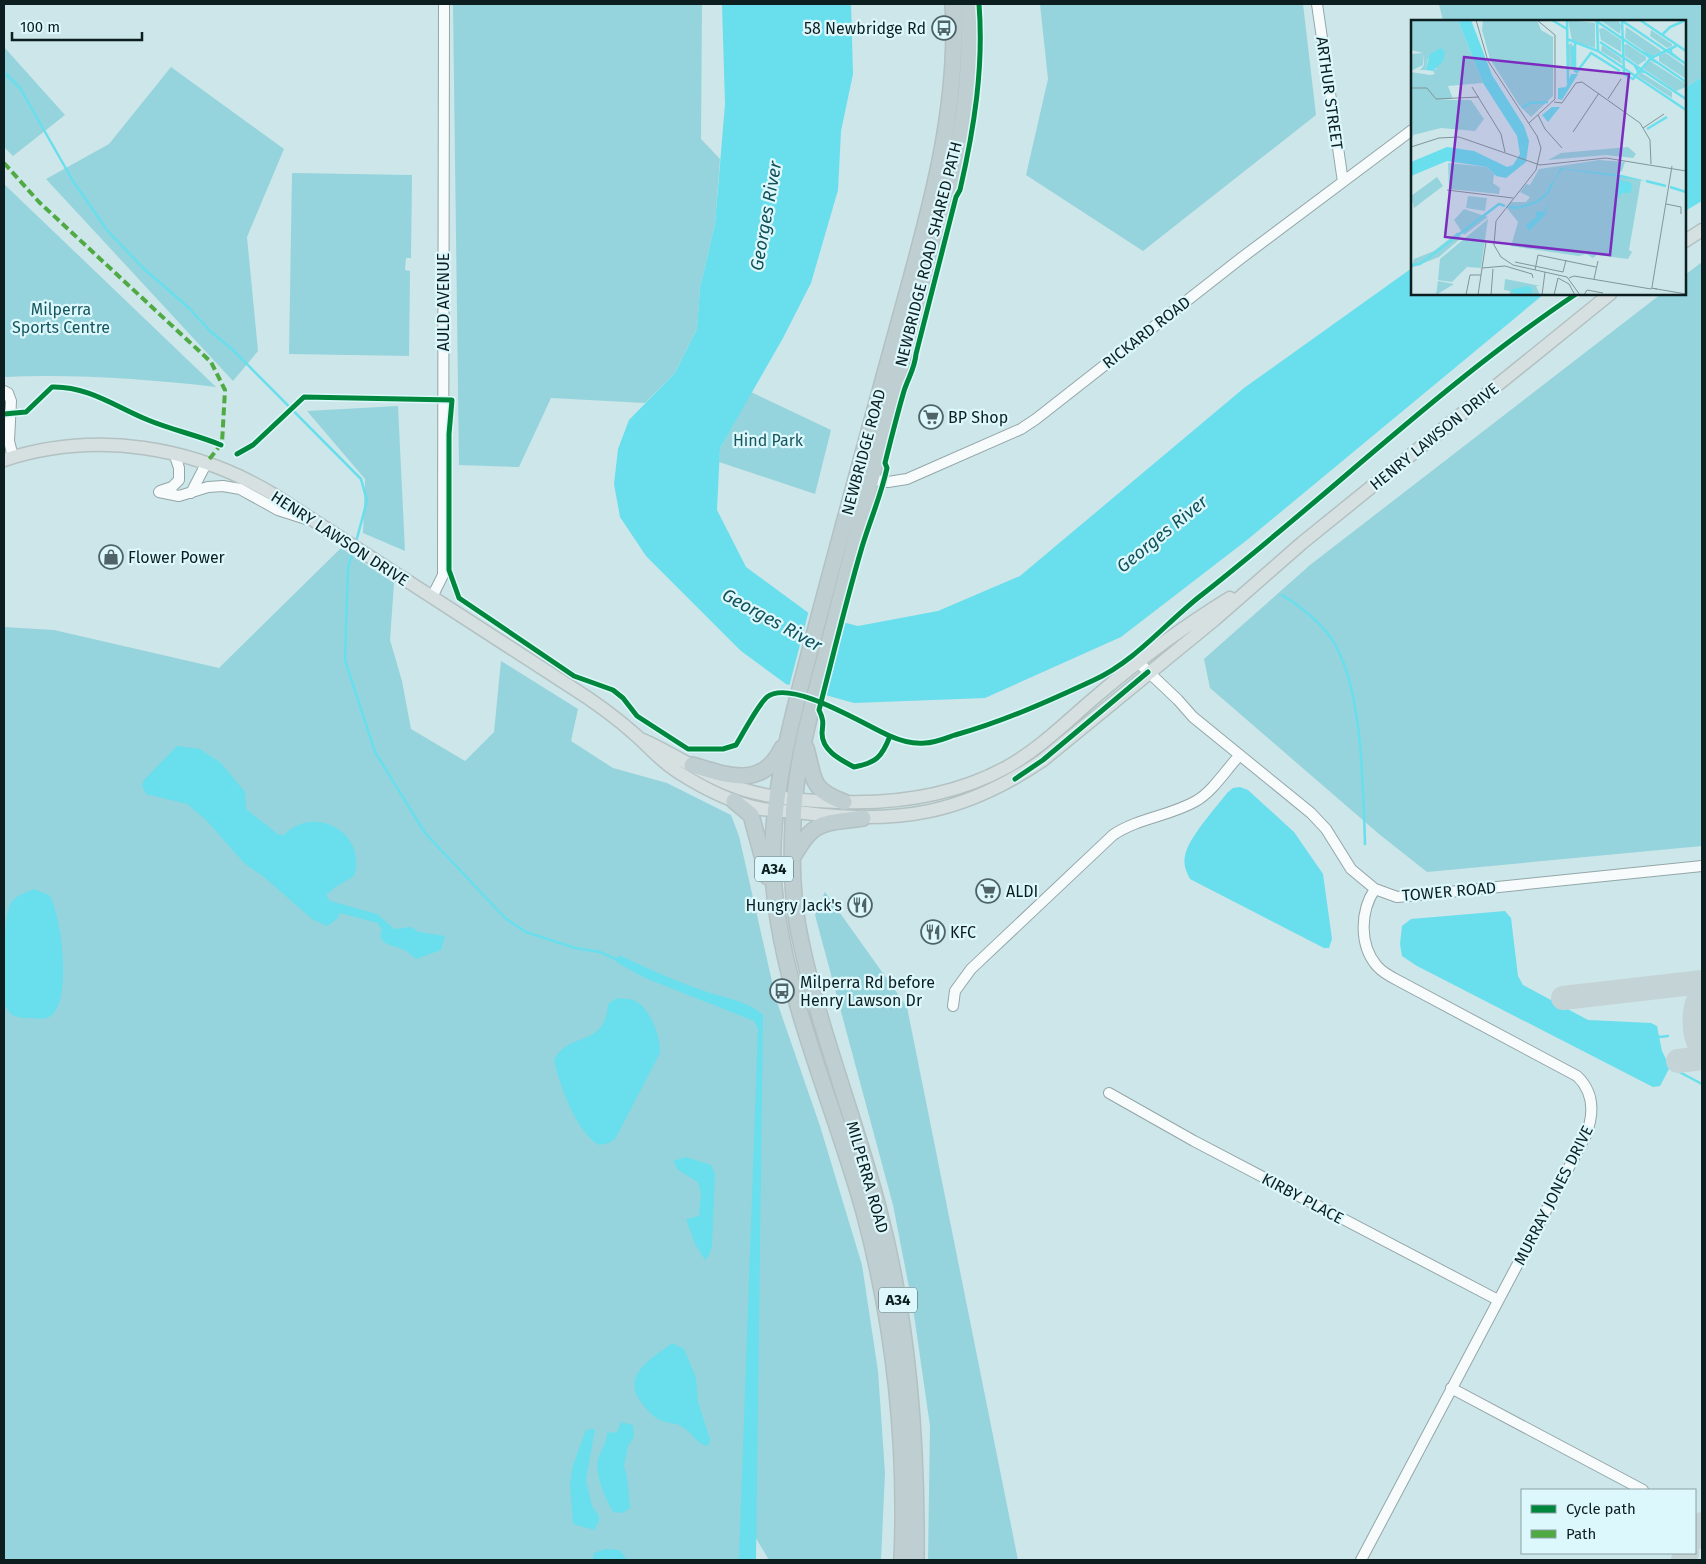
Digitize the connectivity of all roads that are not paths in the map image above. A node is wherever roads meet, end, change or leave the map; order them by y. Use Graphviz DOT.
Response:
graph roads {
  1 [pos="444,4"];
  2 [pos="953,4"];
  3 [pos="968,4"];
  4 [pos="1317,4"];
  5 [pos="1411,131"];
  6 [pos="1343,182"];
  7 [pos="1702,230"];
  8 [pos="1686,240"];
  9 [pos="1609,295"];
  10 [pos="4,391"];
  11 [pos="6,436"];
  12 [pos="174,453"];
  13 [pos="8,458"];
  14 [pos="207,462"];
  15 [pos="864,478"];
  16 [pos="191,493"];
  17 [pos="317,523"];
  18 [pos="1259,579"];
  19 [pos="432,597"];
  20 [pos="1139,663"];
  21 [pos="1148,672"];
  22 [pos="789,734"];
  23 [pos="639,738"];
  24 [pos="805,741"];
  25 [pos="1239,756"];
  26 [pos="692,765"];
  27 [pos="734,801"];
  28 [pos="844,802"];
  29 [pos="776,803"];
  30 [pos="794,805"];
  31 [pos="863,818"];
  32 [pos="792,858"];
  33 [pos="1702,866"];
  34 [pos="1375,889"];
  35 [pos="780,927"];
  36 [pos="954,1006"];
  37 [pos="1108,1094"];
  38 [pos="1498,1300"];
  39 [pos="1451,1388"];
  40 [pos="1641,1489"];
  41 [pos="902,1560"];
  42 [pos="916,1560"];
  43 [pos="1360,1560"];
  1 -- 19 [label="street, AULD AVENUE"];
  2 -- 15 [label="highway, NEWBRIDGE ROAD / A34"];
  3 -- 15 [label="highway, NEWBRIDGE ROAD / A34"];
  4 -- 6 [label="street, ARTHUR STREET"];
  5 -- 6 [label="street, RICKARD ROAD"];
  6 -- 15 [label="street, RICKARD ROAD"];
  7 -- 8 [label="main road"];
  9 -- 18 [label="main road, HENRY LAWSON DRIVE"];
  10 -- 11 [label="street"];
  11 -- 13 [label="street"];
  12 -- 13 [label="main road, HENRY LAWSON DRIVE"];
  12 -- 14 [label="main road, HENRY LAWSON DRIVE"];
  12 -- 16 [label="street"];
  14 -- 16 [label="street"];
  14 -- 17 [label="main road, HENRY LAWSON DRIVE"];
  15 -- 22 [label="highway, NEWBRIDGE ROAD / A34"];
  15 -- 24 [label="highway, NEWBRIDGE ROAD / A34"];
  16 -- 17 [label="street"];
  17 -- 19 [label="main road, HENRY LAWSON DRIVE"];
  18 -- 20 [label="main road, HENRY LAWSON DRIVE"];
  18 -- 21 [label="main road, HENRY LAWSON DRIVE"];
  19 -- 23 [label="main road, HENRY LAWSON DRIVE"];
  20 -- 21 [label="street, TOWER ROAD"];
  20 -- 28 [label="main road, HENRY LAWSON DRIVE"];
  21 -- 25 [label="street, TOWER ROAD"];
  21 -- 31 [label="main road, HENRY LAWSON DRIVE"];
  22 -- 26 [label="highway"];
  22 -- 29 [label="highway, NEWBRIDGE ROAD / A34"];
  23 -- 26 [label="main road, HENRY LAWSON DRIVE"];
  23 -- 27 [label="main road, HENRY LAWSON DRIVE"];
  24 -- 28 [label="highway"];
  24 -- 30 [label="highway, NEWBRIDGE ROAD / A34"];
  25 -- 34 [label="street, TOWER ROAD"];
  25 -- 36 [label="street"];
  26 -- 29 [label="main road, HENRY LAWSON DRIVE"];
  27 -- 29 [label="main road, HENRY LAWSON DRIVE"];
  27 -- 35 [label="highway"];
  28 -- 30 [label="main road, HENRY LAWSON DRIVE"];
  29 -- 30 [label="main road, HENRY LAWSON DRIVE"];
  29 -- 35 [label="highway, MILPERRA ROAD / A34"];
  30 -- 31 [label="main road, HENRY LAWSON DRIVE"];
  30 -- 32 [label="highway, MILPERRA ROAD / A34"];
  31 -- 32 [label="highway"];
  32 -- 42 [label="highway, MILPERRA ROAD / A34"];
  33 -- 34 [label="street, TOWER ROAD"];
  34 -- 38 [label="street, MURRAY JONES DRIVE"];
  35 -- 41 [label="highway, MILPERRA ROAD / A34"];
  37 -- 38 [label="street, KIRBY PLACE"];
  38 -- 39 [label="street, MURRAY JONES DRIVE"];
  39 -- 40 [label="street"];
  39 -- 43 [label="street, MURRAY JONES DRIVE"];
}
